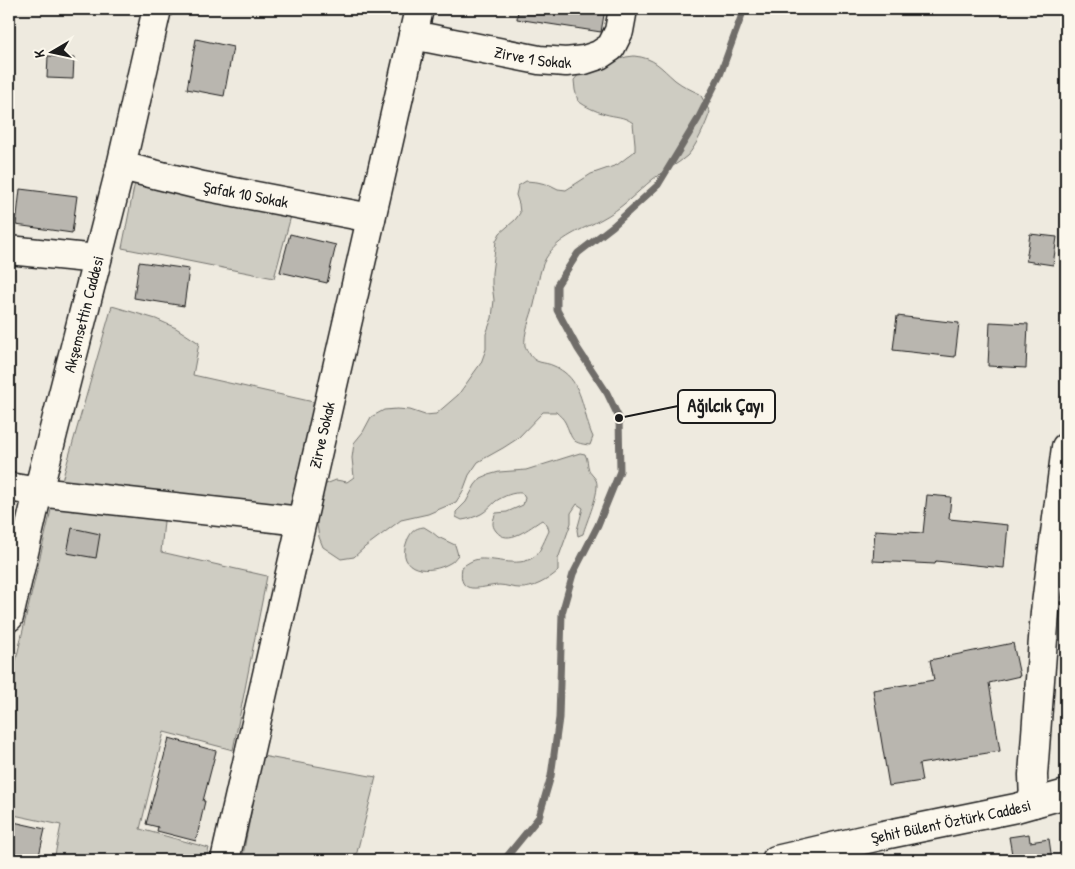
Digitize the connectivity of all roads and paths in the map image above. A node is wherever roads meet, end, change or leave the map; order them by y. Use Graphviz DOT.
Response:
graph roads {
  1 [pos="157,9"];
  2 [pos="623,9"];
  3 [pos="416,22"];
  4 [pos="121,166"];
  5 [pos="371,218"];
  6 [pos="9,250"];
  7 [pos="97,260"];
  8 [pos="1066,447"];
  9 [pos="9,487"];
  10 [pos="38,492"];
  11 [pos="301,521"];
  12 [pos="9,618"];
  13 [pos="1066,794"];
  14 [pos="1034,803"];
  15 [pos="225,860"];
  16 [pos="776,860"];
  1 -- 4 [label="street, Akşemsettin Caddesi"];
  2 -- 3 [label="street, Zirve 1 Sokak"];
  3 -- 5 [label="street, Zirve Sokak"];
  4 -- 5 [label="street, Şafak 10 Sokak"];
  4 -- 7 [label="street, Akşemsettin Caddesi"];
  5 -- 11 [label="street, Zirve Sokak"];
  6 -- 7 [label="street"];
  7 -- 10 [label="street, Akşemsettin Caddesi"];
  8 -- 14 [label="street"];
  9 -- 10 [label="street"];
  10 -- 11 [label="street"];
  10 -- 12 [label="street, Akşemsettin Caddesi"];
  11 -- 15 [label="street, Zirve Sokak"];
  13 -- 14 [label="street, Şehit Bülent Öztürk Caddesi"];
  14 -- 16 [label="street, Şehit Bülent Öztürk Caddesi"];
}
